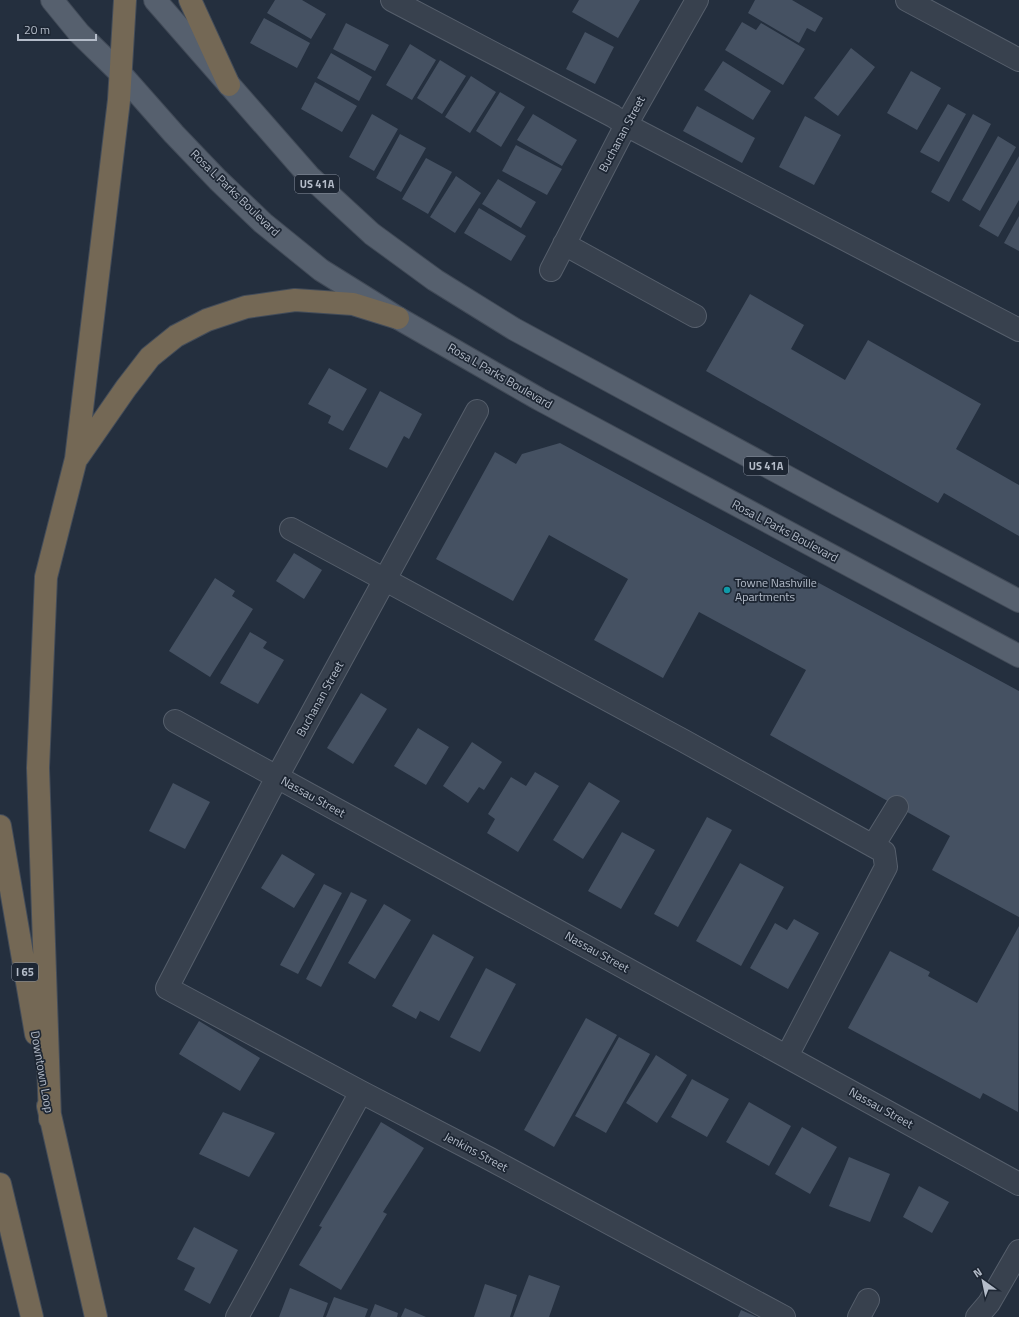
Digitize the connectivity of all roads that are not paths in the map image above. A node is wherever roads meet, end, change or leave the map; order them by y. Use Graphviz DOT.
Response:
graph roads {
  1 [pos="52,0"];
  2 [pos="125,0"];
  3 [pos="155,0"];
  4 [pos="190,0"];
  5 [pos="392,0"];
  6 [pos="697,0"];
  7 [pos="907,0"];
  8 [pos="1019,60"];
  9 [pos="121,74"];
  10 [pos="229,85"];
  11 [pos="626,125"];
  12 [pos="564,244"];
  13 [pos="551,270"];
  14 [pos="695,316"];
  15 [pos="398,318"];
  16 [pos="1019,330"];
  17 [pos="477,411"];
  18 [pos="76,459"];
  19 [pos="291,529"];
  20 [pos="386,579"];
  21 [pos="1019,601"];
  22 [pos="1019,656"];
  23 [pos="175,721"];
  24 [pos="277,777"];
  25 [pos="897,806"];
  26 [pos="0,826"];
  27 [pos="873,846"];
  28 [pos="167,988"];
  29 [pos="786,1056"];
  30 [pos="361,1092"];
  31 [pos="50,1119"];
  32 [pos="0,1184"];
  33 [pos="1019,1184"];
  34 [pos="1019,1251"];
  35 [pos="32,1317"];
  36 [pos="96,1317"];
  37 [pos="237,1317"];
  38 [pos="784,1317"];
  39 [pos="978,1317"];
  1 -- 9 [label="main road, Rosa L Parks Boulevard"];
  2 -- 9 [label="highway"];
  3 -- 10 [label="main road, US 41A"];
  4 -- 10 [label="highway"];
  5 -- 11 [label="street"];
  6 -- 11 [label="street, Buchanan Street"];
  7 -- 8 [label="street"];
  9 -- 15 [label="main road, Rosa L Parks Boulevard"];
  9 -- 18 [label="highway"];
  10 -- 21 [label="main road, US 41A"];
  11 -- 12 [label="street, Buchanan Street"];
  11 -- 16 [label="street"];
  12 -- 13 [label="street, Buchanan Street"];
  12 -- 14 [label="street"];
  15 -- 18 [label="highway"];
  15 -- 22 [label="main road, Rosa L Parks Boulevard"];
  17 -- 20 [label="street, Buchanan Street"];
  18 -- 31 [label="highway"];
  19 -- 20 [label="street"];
  20 -- 24 [label="street, Buchanan Street"];
  20 -- 27 [label="street"];
  23 -- 24 [label="street, Nassau Street"];
  24 -- 28 [label="street, Buchanan Street"];
  24 -- 29 [label="street, Nassau Street"];
  25 -- 27 [label="street"];
  26 -- 31 [label="highway, Downtown Loop / I 65"];
  27 -- 29 [label="street"];
  28 -- 30 [label="street, Jenkins Street"];
  29 -- 33 [label="street, Nassau Street"];
  30 -- 37 [label="street"];
  30 -- 38 [label="street, Jenkins Street"];
  31 -- 36 [label="highway, Downtown Loop / I 65"];
  32 -- 35 [label="highway"];
  34 -- 39 [label="street"];
}
